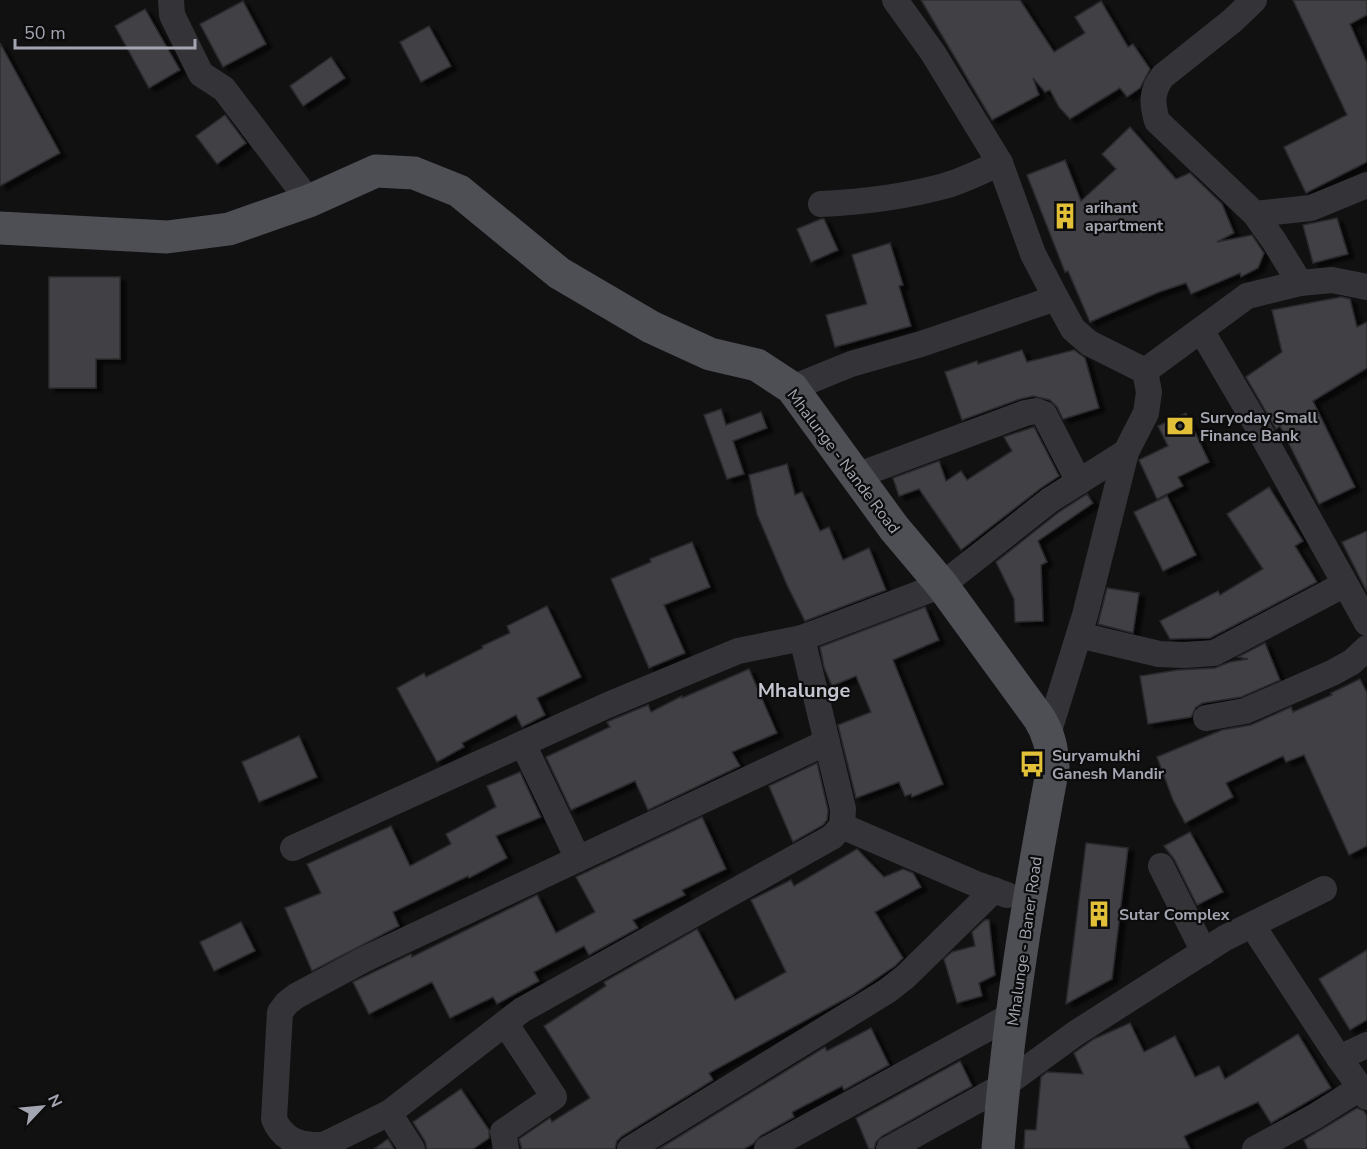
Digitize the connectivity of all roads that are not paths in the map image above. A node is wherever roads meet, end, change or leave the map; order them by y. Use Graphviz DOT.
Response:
graph roads {
  1 [pos="171,0"];
  2 [pos="895,0"];
  3 [pos="1254,0"];
  4 [pos="1000,164"];
  5 [pos="1367,185"];
  6 [pos="309,201"];
  7 [pos="821,204"];
  8 [pos="1255,214"];
  9 [pos="0,228"];
  10 [pos="1300,283"];
  11 [pos="1367,287"];
  12 [pos="1056,298"];
  13 [pos="1201,330"];
  14 [pos="1145,371"];
  15 [pos="792,388"];
  16 [pos="1126,452"];
  17 [pos="856,476"];
  18 [pos="1079,482"];
  19 [pos="1345,584"];
  20 [pos="942,585"];
  21 [pos="1367,623"];
  22 [pos="1079,635"];
  23 [pos="802,638"];
  24 [pos="1367,648"];
  25 [pos="1206,718"];
  26 [pos="1048,734"];
  27 [pos="827,742"];
  28 [pos="523,744"];
  29 [pos="842,826"];
  30 [pos="293,848"];
  31 [pos="578,860"];
  32 [pos="1161,866"];
  33 [pos="1324,889"];
  34 [pos="994,890"];
  35 [pos="1027,902"];
  36 [pos="1252,925"];
  37 [pos="1204,952"];
  38 [pos="1012,1015"];
  39 [pos="505,1023"];
  40 [pos="1367,1045"];
  41 [pos="1339,1058"];
  42 [pos="1003,1086"];
  43 [pos="1364,1093"];
  44 [pos="390,1113"];
  45 [pos="412,1149"];
  46 [pos="506,1149"];
  47 [pos="630,1149"];
  48 [pos="767,1149"];
  49 [pos="889,1149"];
  50 [pos="998,1149"];
  51 [pos="1255,1149"];
  1 -- 6 [label="street"];
  2 -- 4 [label="street"];
  3 -- 8 [label="street"];
  4 -- 7 [label="street"];
  4 -- 12 [label="street"];
  5 -- 8 [label="street"];
  6 -- 9 [label="main road, Mhalunge - Nande Road"];
  6 -- 15 [label="main road, Mhalunge - Nande Road"];
  8 -- 10 [label="street"];
  10 -- 11 [label="street"];
  10 -- 13 [label="street"];
  12 -- 14 [label="street"];
  12 -- 15 [label="street"];
  13 -- 14 [label="street"];
  13 -- 19 [label="street"];
  14 -- 16 [label="street"];
  15 -- 17 [label="main road, Mhalunge - Nande Road"];
  16 -- 18 [label="street"];
  16 -- 22 [label="street"];
  17 -- 18 [label="street"];
  17 -- 20 [label="main road, Mhalunge - Nande Road"];
  18 -- 20 [label="street"];
  19 -- 21 [label="street"];
  19 -- 22 [label="street"];
  20 -- 23 [label="street"];
  20 -- 26 [label="main road, Mhalunge - Nande Road"];
  22 -- 26 [label="street"];
  23 -- 27 [label="street"];
  23 -- 28 [label="street"];
  24 -- 25 [label="street"];
  26 -- 35 [label="main road, Mhalunge - Baner Road"];
  27 -- 29 [label="street"];
  27 -- 31 [label="street"];
  28 -- 30 [label="street"];
  28 -- 31 [label="street"];
  29 -- 34 [label="street"];
  29 -- 39 [label="street"];
  31 -- 44 [label="street"];
  32 -- 37 [label="street"];
  33 -- 36 [label="street"];
  34 -- 35 [label="street"];
  34 -- 47 [label="street"];
  35 -- 38 [label="main road, Mhalunge - Baner Road"];
  36 -- 37 [label="street"];
  36 -- 41 [label="street"];
  37 -- 42 [label="street"];
  38 -- 42 [label="main road, Mhalunge - Baner Road"];
  38 -- 48 [label="street"];
  39 -- 44 [label="street"];
  39 -- 46 [label="street"];
  40 -- 41 [label="street"];
  41 -- 43 [label="street"];
  42 -- 49 [label="street"];
  42 -- 50 [label="main road, Mhalunge - Baner Road"];
  43 -- 51 [label="street"];
  44 -- 45 [label="street"];
}
